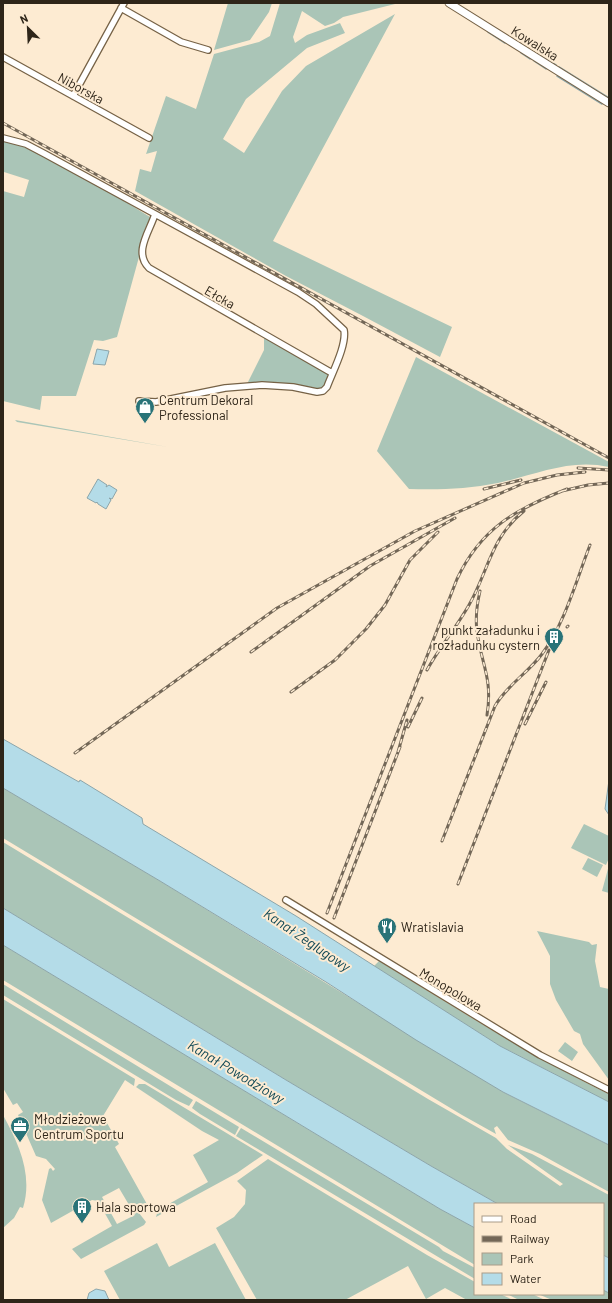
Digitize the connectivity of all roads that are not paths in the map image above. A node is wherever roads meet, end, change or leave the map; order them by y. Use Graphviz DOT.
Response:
graph roads {
  1 [pos="449,3"];
  2 [pos="122,6"];
  3 [pos="208,50"];
  4 [pos="3,57"];
  5 [pos="72,96"];
  6 [pos="609,103"];
  7 [pos="3,138"];
  8 [pos="149,138"];
  9 [pos="155,214"];
  10 [pos="332,373"];
  11 [pos="139,401"];
  12 [pos="286,900"];
  13 [pos="609,1090"];
  1 -- 6 [label="street, Kowalska"];
  2 -- 3 [label="street"];
  2 -- 5 [label="street"];
  4 -- 5 [label="street, Niborska"];
  5 -- 8 [label="street, Niborska"];
  7 -- 9 [label="street"];
  9 -- 10 [label="street"];
  9 -- 10 [label="street, Ełcka"];
  10 -- 11 [label="street"];
  12 -- 13 [label="street, Monopolowa"];
}
